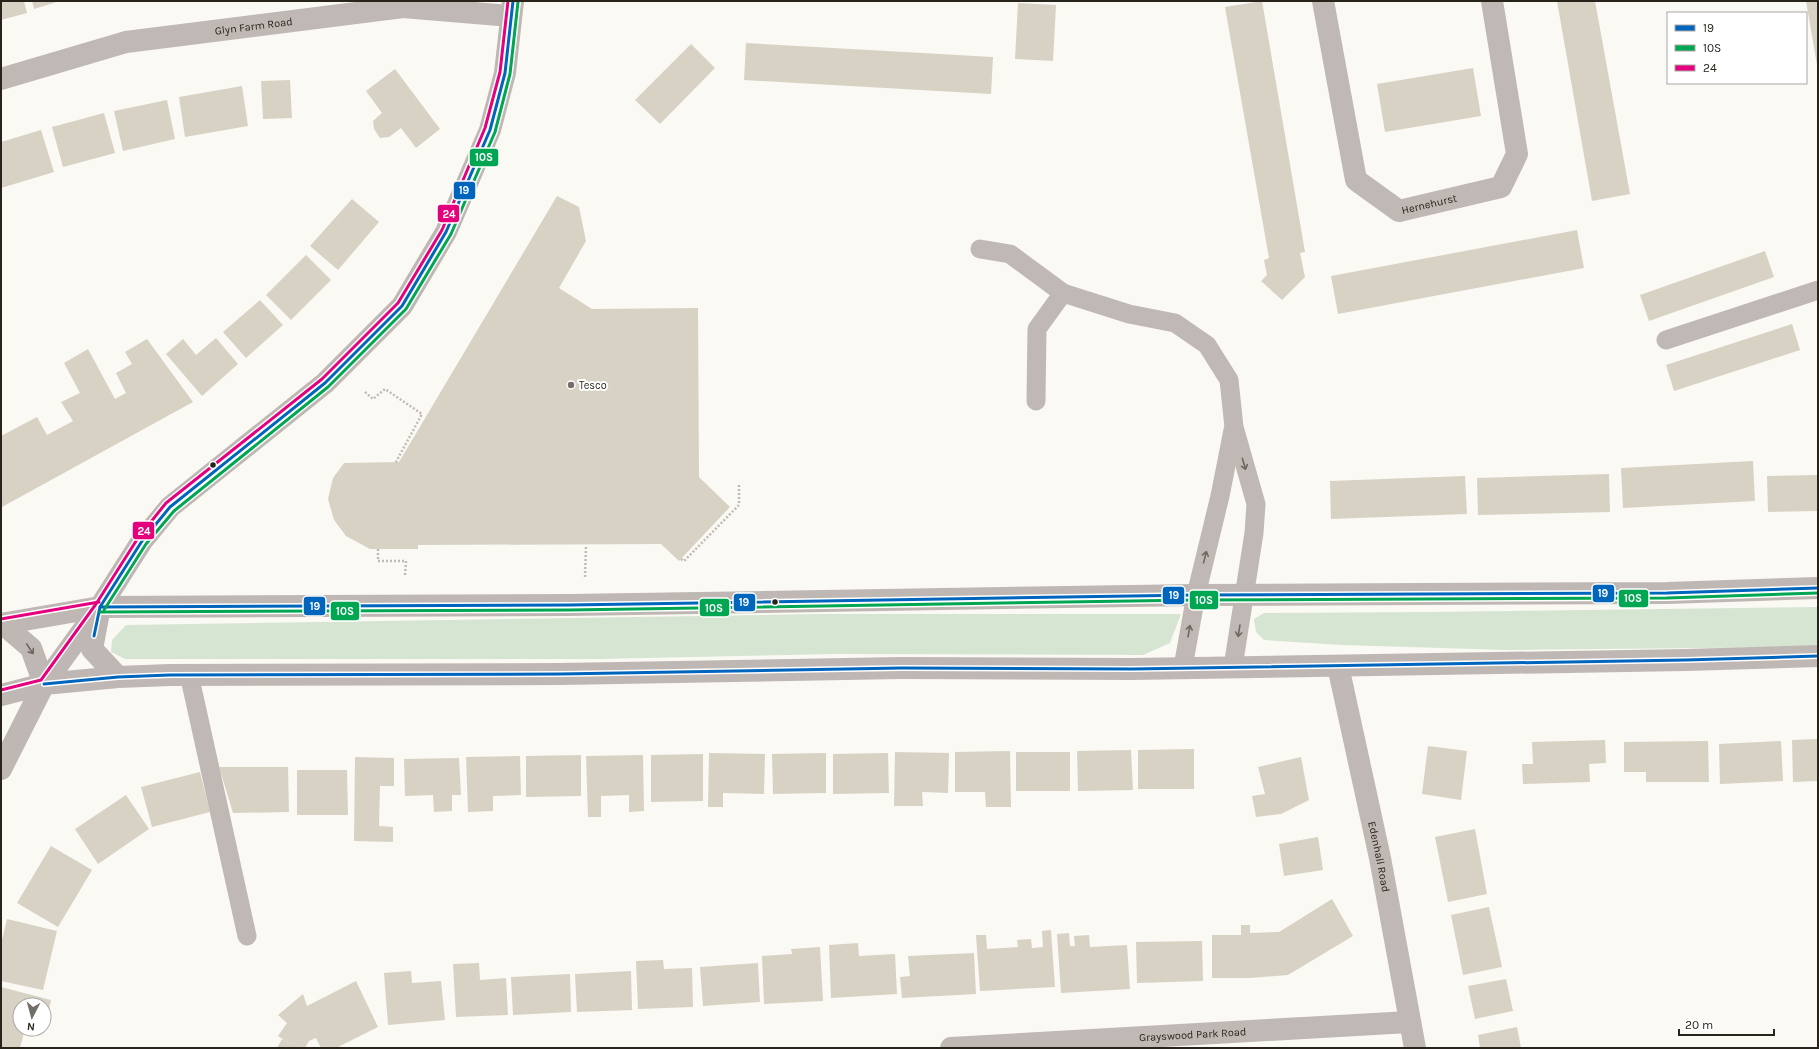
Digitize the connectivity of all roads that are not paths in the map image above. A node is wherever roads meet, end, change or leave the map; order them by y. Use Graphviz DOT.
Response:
graph roads {
  1 [pos="1323,1"];
  2 [pos="1492,1"];
  3 [pos="512,9"];
  4 [pos="1,79"];
  5 [pos="980,249"];
  6 [pos="1818,290"];
  7 [pos="1063,293"];
  8 [pos="1666,340"];
  9 [pos="1036,401"];
  10 [pos="1234,427"];
  11 [pos="1818,588"];
  12 [pos="1196,595"];
  13 [pos="1244,596"];
  14 [pos="100,607"];
  15 [pos="2,624"];
  16 [pos="1818,656"];
  17 [pos="1338,666"];
  18 [pos="1183,667"];
  19 [pos="1233,667"];
  20 [pos="189,674"];
  21 [pos="118,677"];
  22 [pos="44,684"];
  23 [pos="1,695"];
  24 [pos="1,769"];
  25 [pos="248,936"];
  26 [pos="1410,1022"];
  27 [pos="951,1048"];
  28 [pos="1415,1048"];
  1 -- 2 [label="street, Hernehurst"];
  3 -- 4 [label="street, Glyn Farm Road"];
  3 -- 14 [label="street"];
  5 -- 7 [label="lane"];
  6 -- 8 [label="lane"];
  7 -- 9 [label="lane"];
  7 -- 10 [label="lane"];
  12 -- 10 [label="lane, one-way"];
  10 -- 13 [label="lane, one-way"];
  11 -- 13 [label="street"];
  12 -- 13 [label="street"];
  12 -- 14 [label="street"];
  18 -- 12 [label="lane, one-way"];
  13 -- 19 [label="lane, one-way"];
  14 -- 15 [label="street"];
  14 -- 21 [label="street"];
  14 -- 22 [label="street"];
  15 -- 22 [label="street, one-way"];
  16 -- 17 [label="street"];
  17 -- 19 [label="street"];
  17 -- 26 [label="street, Edenhall Road"];
  18 -- 19 [label="street"];
  18 -- 20 [label="street"];
  20 -- 21 [label="street"];
  20 -- 25 [label="lane"];
  21 -- 22 [label="street"];
  22 -- 23 [label="street"];
  22 -- 24 [label="street"];
  26 -- 27 [label="street, Grayswood Park Road"];
  26 -- 28 [label="street, Edenhall Road"];
}
